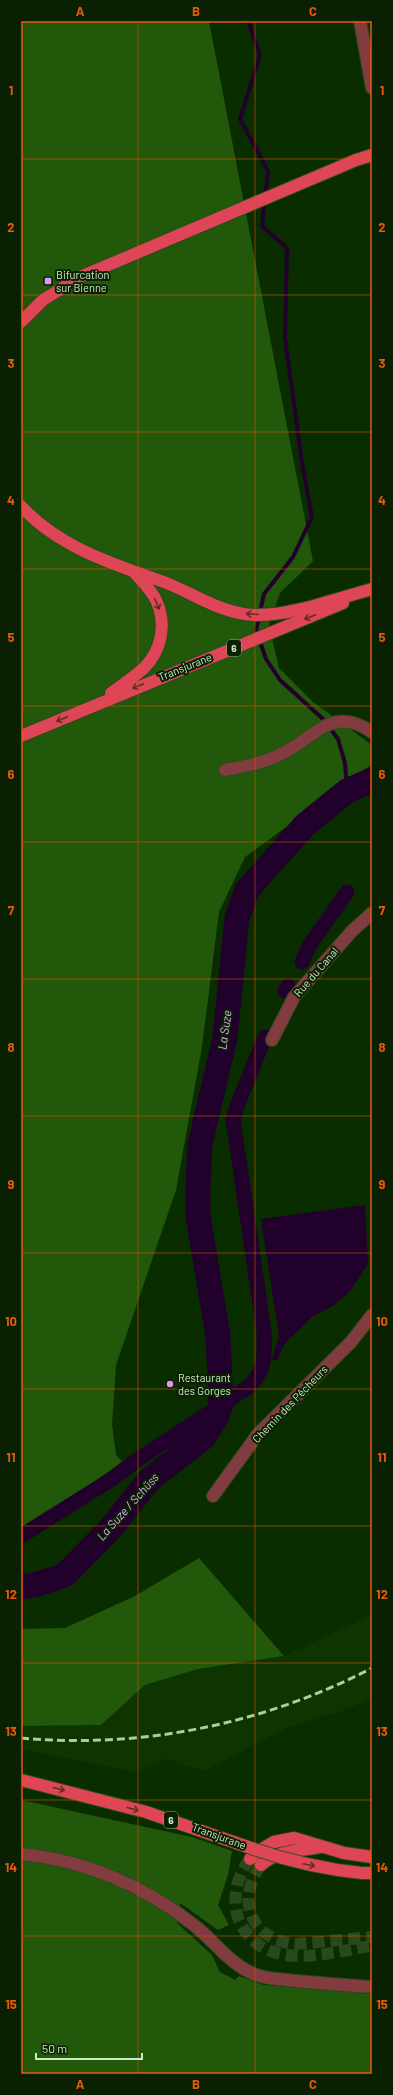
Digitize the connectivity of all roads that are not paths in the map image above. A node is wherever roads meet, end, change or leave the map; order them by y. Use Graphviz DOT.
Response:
graph roads {
  1 [pos="360,21"];
  2 [pos="372,88"];
  3 [pos="372,155"];
  4 [pos="21,322"];
  5 [pos="24,510"];
  6 [pos="135,573"];
  7 [pos="372,590"];
  8 [pos="96,704"];
  9 [pos="372,732"];
  10 [pos="25,734"];
  11 [pos="224,770"];
  12 [pos="372,913"];
  13 [pos="272,1040"];
  14 [pos="372,1315"];
  15 [pos="213,1496"];
  16 [pos="21,1780"];
  17 [pos="320,1848"];
  18 [pos="21,1854"];
  19 [pos="372,1857"];
  20 [pos="250,1860"];
  21 [pos="261,1865"];
  22 [pos="372,1873"];
  23 [pos="372,1987"];
  1 -- 2 [label="street"];
  3 -- 4 [label="main road"];
  5 -- 6 [label="main road"];
  7 -- 6 [label="main road, one-way"];
  6 -- 8 [label="main road, one-way"];
  7 -- 8 [label="main road, Transjurane / 6, one-way"];
  8 -- 10 [label="main road, Transjurane / 6, one-way"];
  9 -- 11 [label="street"];
  12 -- 13 [label="street, Rue du Canal"];
  14 -- 15 [label="street, Chemin des Pêcheurs"];
  16 -- 22 [label="main road, Transjurane / 6, one-way, bridge"];
  17 -- 19 [label="main road"];
  17 -- 20 [label="main road"];
  17 -- 21 [label="main road"];
  18 -- 23 [label="street"];
}
